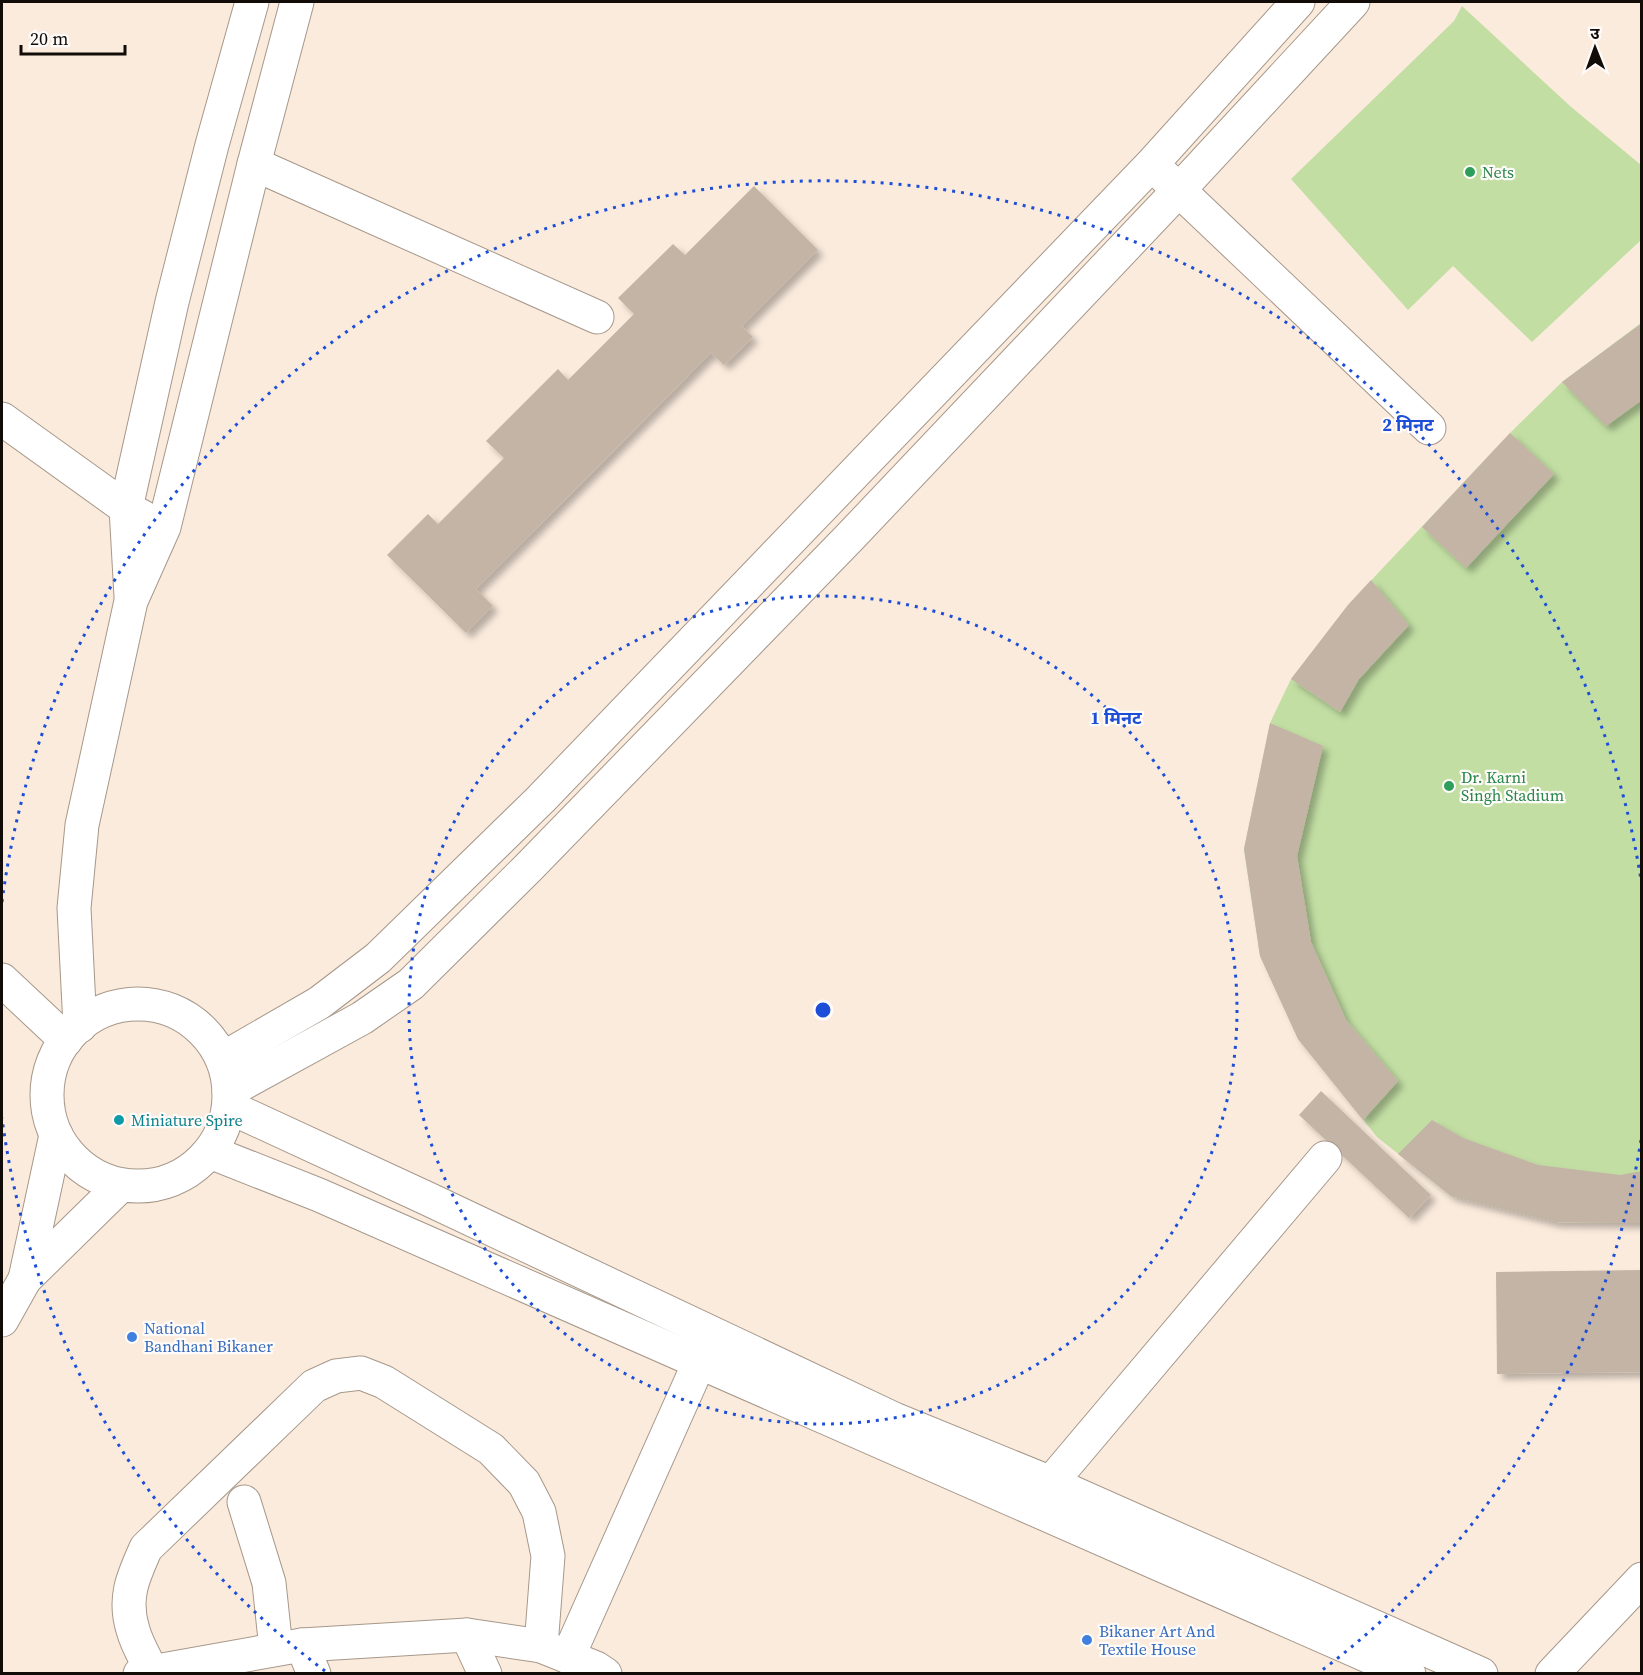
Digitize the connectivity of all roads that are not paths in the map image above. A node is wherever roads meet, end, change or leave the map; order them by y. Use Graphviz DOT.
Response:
graph roads {
  1 [pos="252,2"];
  2 [pos="297,2"];
  3 [pos="1298,2"];
  4 [pos="1353,2"];
  5 [pos="254,164"];
  6 [pos="1151,165"];
  7 [pos="1178,190"];
  8 [pos="597,317"];
  9 [pos="2,419"];
  10 [pos="1429,428"];
  11 [pos="126,508"];
  12 [pos="164,527"];
  13 [pos="131,601"];
  14 [pos="2,980"];
  15 [pos="73,1033"];
  16 [pos="222,1059"];
  17 [pos="229,1099"];
  18 [pos="56,1135"];
  19 [pos="210,1152"];
  20 [pos="1325,1158"];
  21 [pos="122,1185"];
  22 [pos="25,1279"];
  23 [pos="2,1320"];
  24 [pos="699,1362"];
  25 [pos="1051,1483"];
  26 [pos="244,1502"];
  27 [pos="1030,1508"];
  28 [pos="1641,1579"];
  29 [pos="467,1635"];
  30 [pos="554,1652"];
  31 [pos="297,1656"];
  32 [pos="148,1673"];
  33 [pos="485,1674"];
  34 [pos="604,1674"];
  35 [pos="1409,1674"];
  36 [pos="1481,1674"];
  37 [pos="1552,1674"];
  1 -- 11 [label="street"];
  2 -- 5 [label="street"];
  3 -- 6 [label="street"];
  4 -- 7 [label="street"];
  5 -- 8 [label="street"];
  5 -- 12 [label="street"];
  6 -- 7 [label="street"];
  6 -- 16 [label="street"];
  7 -- 10 [label="street"];
  7 -- 17 [label="street"];
  9 -- 11 [label="street"];
  11 -- 12 [label="street"];
  11 -- 13 [label="street"];
  12 -- 13 [label="street"];
  13 -- 15 [label="street"];
  14 -- 15 [label="street"];
  15 -- 16 [label="street"];
  15 -- 18 [label="street"];
  16 -- 17 [label="street"];
  17 -- 19 [label="street"];
  17 -- 25 [label="street"];
  18 -- 21 [label="street"];
  18 -- 22 [label="street"];
  19 -- 21 [label="street"];
  19 -- 24 [label="street"];
  20 -- 25 [label="street"];
  21 -- 22 [label="street"];
  22 -- 23 [label="street"];
  24 -- 27 [label="street"];
  24 -- 30 [label="street"];
  25 -- 27 [label="street"];
  25 -- 36 [label="street"];
  26 -- 31 [label="street"];
  27 -- 35 [label="street"];
  28 -- 37 [label="street"];
  29 -- 30 [label="street"];
  29 -- 31 [label="street"];
  29 -- 33 [label="street"];
  30 -- 32 [label="street"];
  30 -- 34 [label="street"];
  31 -- 32 [label="street"];
}
